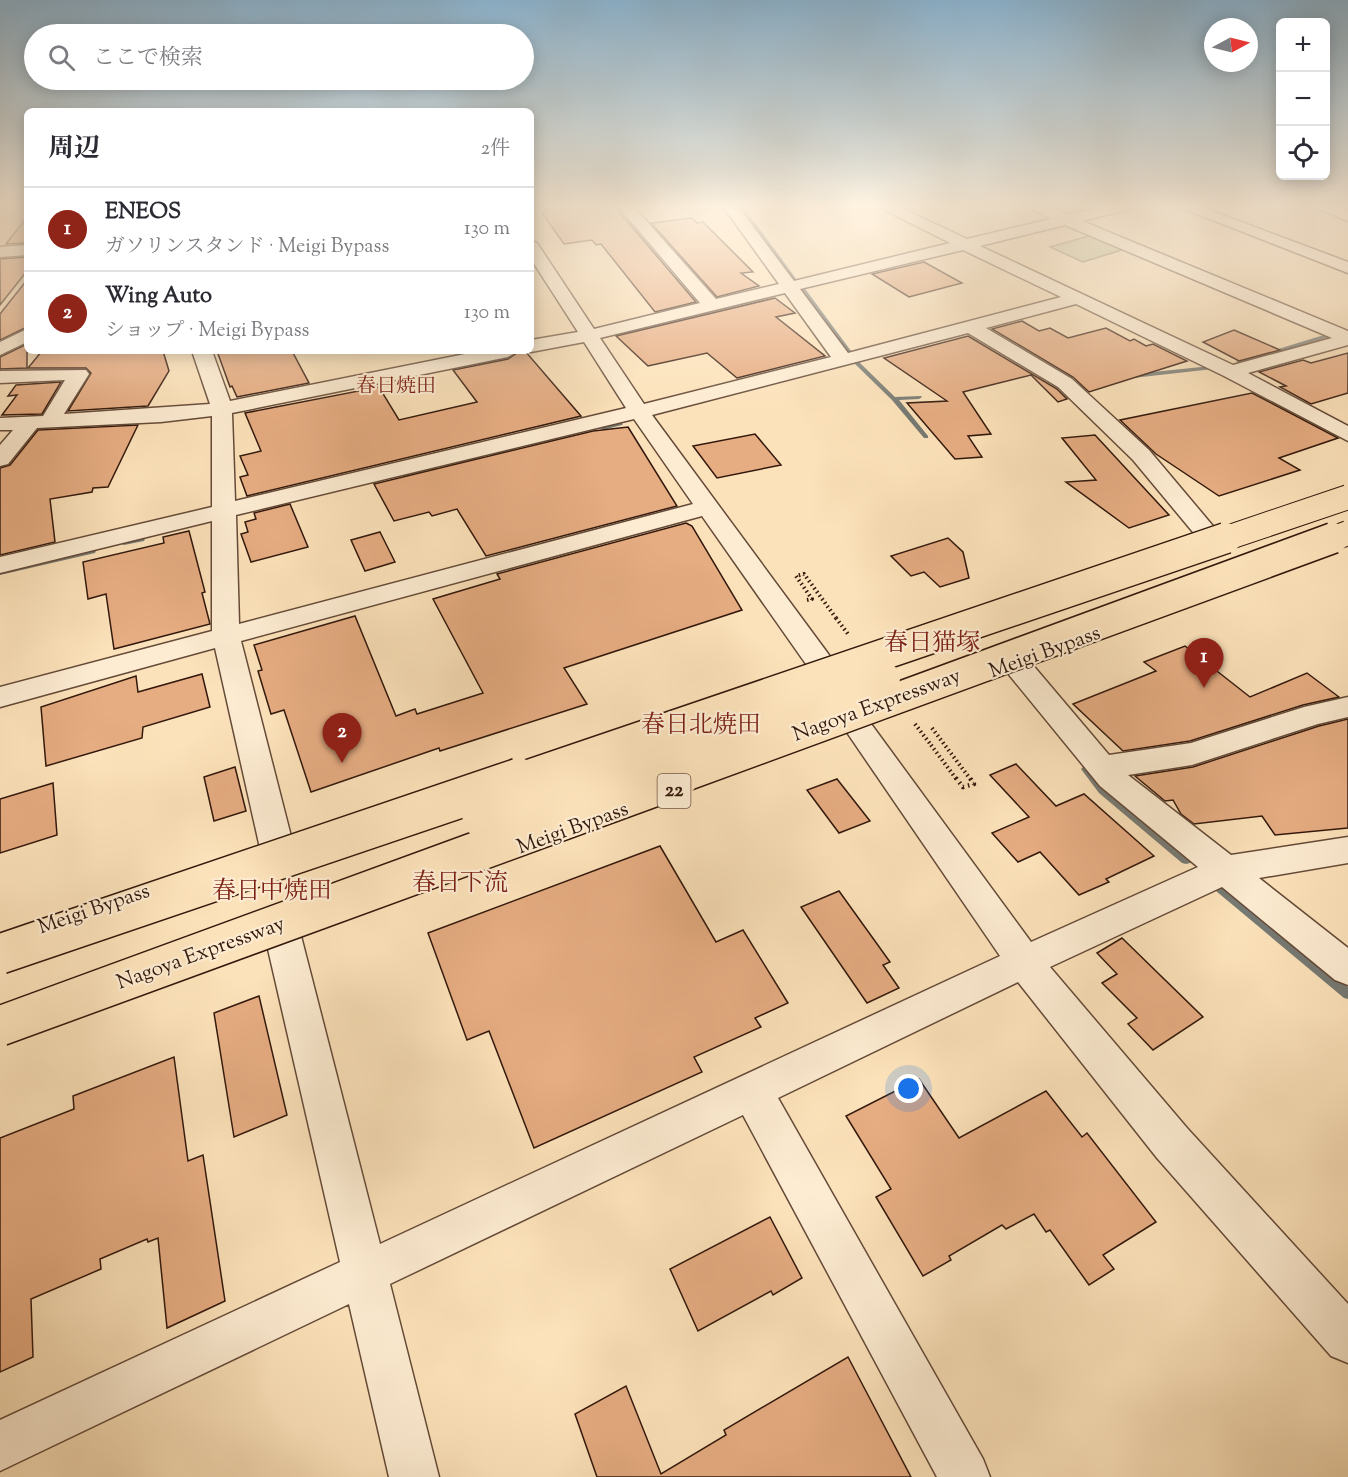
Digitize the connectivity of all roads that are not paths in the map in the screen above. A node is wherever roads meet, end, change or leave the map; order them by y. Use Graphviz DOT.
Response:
graph roads {
  1 [pos="550,274"];
  2 [pos="684,274"];
  3 [pos="790,274"];
  4 [pos="792,274"];
  5 [pos="841,274"];
  6 [pos="1026,274"];
  7 [pos="1194,274"];
  8 [pos="799,284"];
  9 [pos="1076,298"];
  10 [pos="822,301"];
  11 [pos="711,305"];
  12 [pos="971,327"];
  13 [pos="590,335"];
  14 [pos="24,337"];
  15 [pos="850,337"];
  16 [pos="1348,339"];
  17 [pos="534,345"];
  18 [pos="0,349"];
  19 [pos="203,354"];
  20 [pos="478,354"];
  21 [pos="864,356"];
  22 [pos="417,360"];
  23 [pos="844,362"];
  24 [pos="1231,372"];
  25 [pos="0,377"];
  26 [pos="222,409"];
  27 [pos="639,412"];
  28 [pos="40,421"];
  29 [pos="0,424"];
  30 [pos="1348,435"];
  31 [pos="0,459"];
  32 [pos="1348,485"];
  33 [pos="1348,496"];
  34 [pos="707,507"];
  35 [pos="224,512"];
  36 [pos="1348,516"];
  37 [pos="1206,532"];
  38 [pos="1348,533"];
  39 [pos="1348,541"];
  40 [pos="0,565"];
  41 [pos="226,635"];
  42 [pos="819,662"];
  43 [pos="1016,664"];
  44 [pos="0,697"];
  45 [pos="1348,707"];
  46 [pos="856,724"];
  47 [pos="1102,767"];
  48 [pos="277,848"];
  49 [pos="1348,850"];
  50 [pos="1225,870"];
  51 [pos="283,936"];
  52 [pos="0,942"];
  53 [pos="0,954"];
  54 [pos="1024,962"];
  55 [pos="1348,969"];
  56 [pos="0,991"];
  57 [pos="0,1026"];
  58 [pos="0,1042"];
  59 [pos="752,1090"];
  60 [pos="365,1273"];
  61 [pos="1348,1339"];
  62 [pos="0,1446"];
  63 [pos="414,1477"];
  64 [pos="965,1477"];
  1 -- 13 [label="street"];
  2 -- 11 [label="street"];
  3 -- 8 [label="street"];
  4 -- 8 [label="street"];
  5 -- 8 [label="street"];
  6 -- 9 [label="street"];
  7 -- 16 [label="street"];
  8 -- 10 [label="street"];
  8 -- 11 [label="street"];
  8 -- 23 [label="street"];
  9 -- 12 [label="street"];
  9 -- 24 [label="street"];
  11 -- 13 [label="street"];
  12 -- 21 [label="street"];
  12 -- 37 [label="street"];
  13 -- 17 [label="street"];
  13 -- 27 [label="street"];
  14 -- 18 [label="street"];
  15 -- 21 [label="street"];
  16 -- 24 [label="street"];
  19 -- 26 [label="street"];
  20 -- 22 [label="street"];
  21 -- 23 [label="street"];
  22 -- 26 [label="street"];
  23 -- 27 [label="street"];
  24 -- 30 [label="street"];
  25 -- 28 [label="street"];
  26 -- 28 [label="street"];
  26 -- 35 [label="street"];
  27 -- 34 [label="street"];
  27 -- 35 [label="street"];
  28 -- 29 [label="street"];
  28 -- 31 [label="street"];
  32 -- 37 [label="highway, Meigi Bypass"];
  33 -- 53 [label="highway, bridge"];
  34 -- 41 [label="street"];
  34 -- 42 [label="street"];
  35 -- 40 [label="street"];
  35 -- 41 [label="street"];
  36 -- 56 [label="highway, bridge"];
  37 -- 42 [label="highway, Meigi Bypass"];
  38 -- 57 [label="highway, Nagoya Expressway, bridge"];
  39 -- 43 [label="highway, Meigi Bypass / 22"];
  41 -- 44 [label="street"];
  41 -- 48 [label="street"];
  42 -- 46 [label="street"];
  42 -- 48 [label="highway, Meigi Bypass"];
  43 -- 46 [label="highway, Meigi Bypass / 22"];
  43 -- 47 [label="street"];
  45 -- 47 [label="street"];
  46 -- 51 [label="highway, Meigi Bypass / 22"];
  46 -- 54 [label="street"];
  47 -- 50 [label="street"];
  48 -- 52 [label="highway, Meigi Bypass"];
  49 -- 50 [label="street"];
  50 -- 54 [label="street"];
  50 -- 55 [label="street"];
  51 -- 58 [label="highway, Meigi Bypass / 22"];
  51 -- 60 [label="street"];
  54 -- 59 [label="street"];
  54 -- 61 [label="street"];
  59 -- 60 [label="street"];
  59 -- 64 [label="street"];
  60 -- 62 [label="street"];
  60 -- 63 [label="street"];
}
